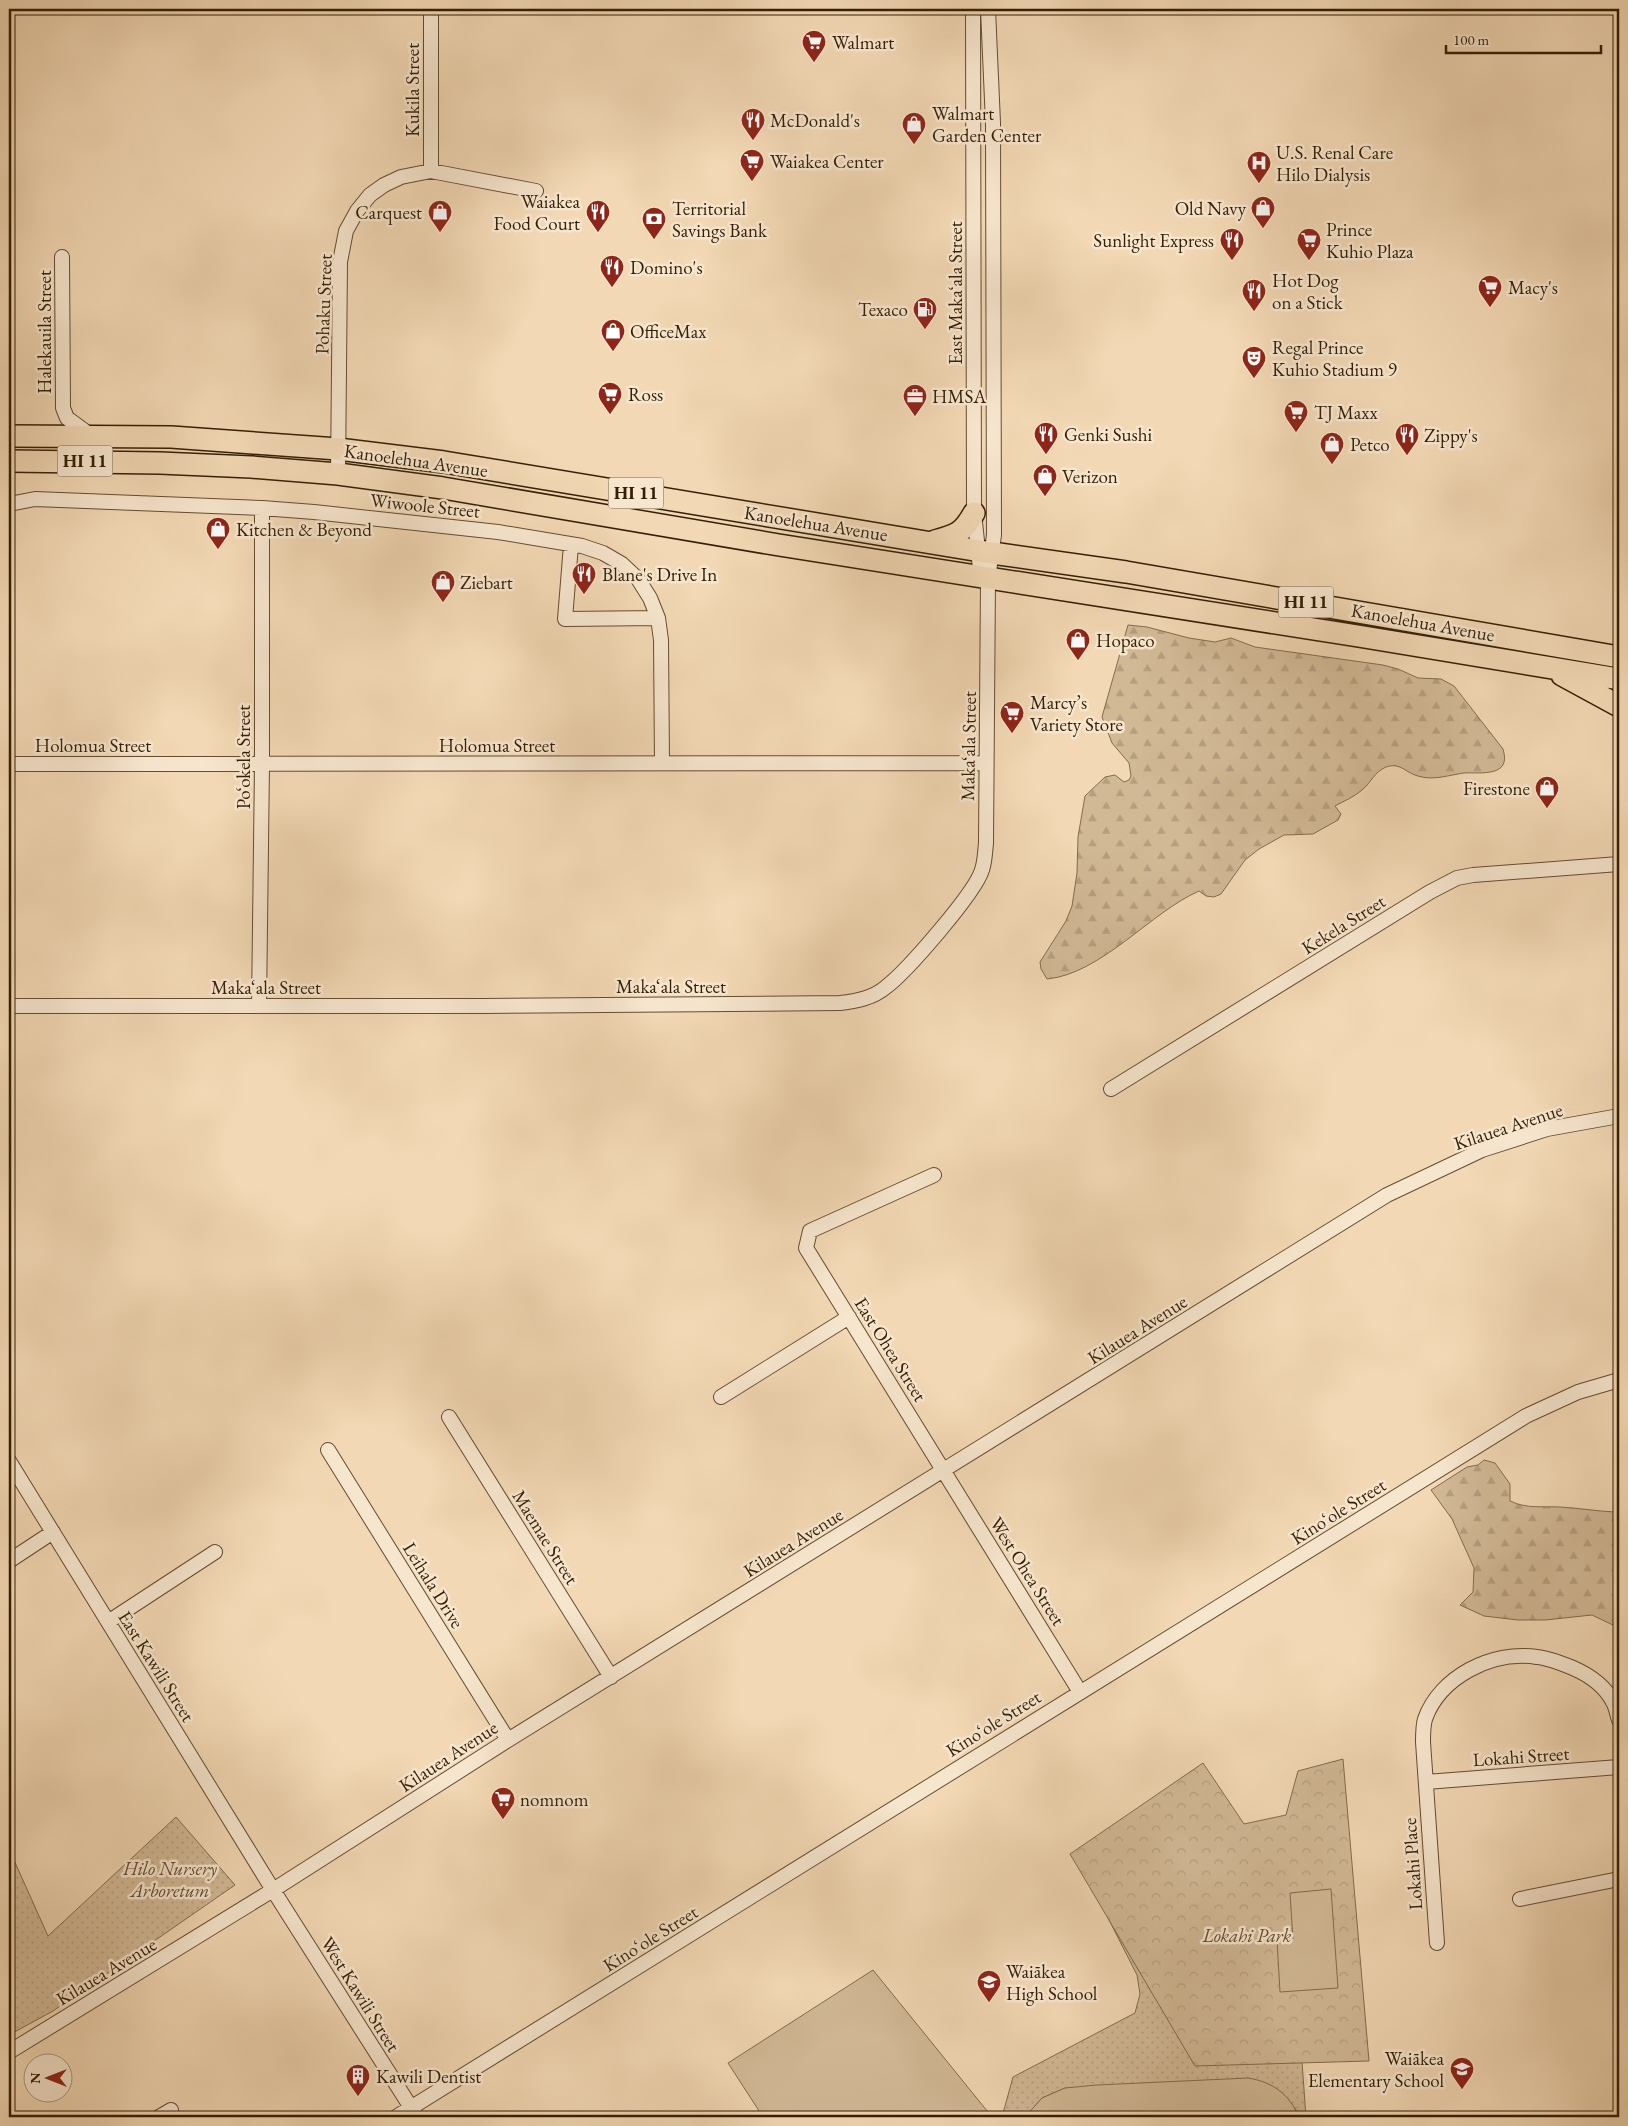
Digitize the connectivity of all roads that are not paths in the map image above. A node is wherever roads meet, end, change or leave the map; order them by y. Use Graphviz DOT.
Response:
graph roads {
  1 [pos="431,9"];
  2 [pos="973,9"];
  3 [pos="988,9"];
  4 [pos="431,171"];
  5 [pos="536,191"];
  6 [pos="62,257"];
  7 [pos="63,408"];
  8 [pos="90,435"];
  9 [pos="9,436"];
  10 [pos="44,436"];
  11 [pos="338,449"];
  12 [pos="9,461"];
  13 [pos="338,474"];
  14 [pos="9,504"];
  15 [pos="262,508"];
  16 [pos="974,513"];
  17 [pos="932,542"];
  18 [pos="570,545"];
  19 [pos="985,551"];
  20 [pos="985,578"];
  21 [pos="658,618"];
  22 [pos="1618,656"];
  23 [pos="1549,668"];
  24 [pos="1595,674"];
  25 [pos="1619,679"];
  26 [pos="1619,683"];
  27 [pos="1619,706"];
  28 [pos="662,763"];
  29 [pos="986,763"];
  30 [pos="9,764"];
  31 [pos="262,765"];
  32 [pos="1619,864"];
  33 [pos="9,1006"];
  34 [pos="259,1006"];
  35 [pos="1111,1089"];
  36 [pos="1619,1116"];
  37 [pos="934,1175"];
  38 [pos="849,1317"];
  39 [pos="1619,1380"];
  40 [pos="721,1397"];
  41 [pos="449,1417"];
  42 [pos="328,1450"];
  43 [pos="9,1461"];
  44 [pos="944,1470"];
  45 [pos="53,1532"];
  46 [pos="214,1552"];
  47 [pos="9,1561"];
  48 [pos="108,1622"];
  49 [pos="611,1677"];
  50 [pos="1080,1692"];
  51 [pos="1619,1720"];
  52 [pos="508,1740"];
  53 [pos="1619,1767"];
  54 [pos="1426,1782"];
  55 [pos="1619,1879"];
  56 [pos="273,1890"];
  57 [pos="1520,1899"];
  58 [pos="1437,1943"];
  59 [pos="9,2052"];
  60 [pos="172,2110"];
  61 [pos="414,2113"];
  62 [pos="159,2117"];
  63 [pos="396,2117"];
  1 -- 4 [label="street, Kukila Street"];
  2 -- 16 [label="street, East Makaʻala Street"];
  3 -- 19 [label="street, East Makaʻala Street"];
  4 -- 5 [label="street, Pohaku Street"];
  4 -- 11 [label="street, Pohaku Street"];
  6 -- 7 [label="street, Halekauila Street"];
  7 -- 8 [label="street, Halekauila Street"];
  7 -- 10 [label="street, Halekauila Street"];
  8 -- 10 [label="highway, Kanoelehua Avenue / HI 11"];
  8 -- 11 [label="highway, Kanoelehua Avenue / HI 11"];
  9 -- 10 [label="highway, Kanoelehua Avenue / HI 11"];
  11 -- 13 [label="street, Pohaku Street"];
  11 -- 17 [label="highway, Kanoelehua Avenue / HI 11"];
  12 -- 13 [label="highway, Kanoelehua Avenue / HI 11"];
  13 -- 20 [label="highway, Kanoelehua Avenue / HI 11"];
  14 -- 15 [label="street, Wiwoole Street"];
  15 -- 18 [label="street, Wiwoole Street"];
  15 -- 31 [label="street, Po‘okela Street"];
  16 -- 17 [label="highway"];
  16 -- 19 [label="street, East Makaʻala Street"];
  17 -- 19 [label="highway, Kanoelehua Avenue / HI 11"];
  18 -- 21 [label="street, Wiwoole Street"];
  18 -- 21 [label="street"];
  19 -- 20 [label="street, East Makaʻala Street"];
  19 -- 22 [label="highway, Kanoelehua Avenue / HI 11"];
  20 -- 23 [label="highway, Kanoelehua Avenue / HI 11"];
  20 -- 29 [label="street, Maka‘ala Street"];
  21 -- 28 [label="street, Wiwoole Street"];
  23 -- 24 [label="highway, Kanoelehua Avenue / HI 11"];
  23 -- 27 [label="highway"];
  24 -- 25 [label="highway, Kanoelehua Avenue / HI 11"];
  24 -- 26 [label="highway"];
  28 -- 29 [label="street, Holomua Street"];
  28 -- 31 [label="street, Holomua Street"];
  29 -- 34 [label="street, Maka‘ala Street"];
  30 -- 31 [label="street, Holomua Street"];
  31 -- 34 [label="street, Po‘okela Street"];
  32 -- 35 [label="street, Kekela Street"];
  33 -- 34 [label="street, Maka‘ala Street"];
  36 -- 44 [label="street, Kilauea Avenue"];
  37 -- 38 [label="street, East Ohea Street"];
  38 -- 40 [label="street"];
  38 -- 44 [label="street, East Ohea Street"];
  39 -- 50 [label="street, Kinoʻole Street"];
  41 -- 49 [label="street, Maemae Street"];
  42 -- 52 [label="street, Leihala Drive"];
  43 -- 45 [label="street, East Kawili Street"];
  44 -- 49 [label="street, Kilauea Avenue"];
  44 -- 50 [label="street, West Ohea Street"];
  45 -- 47 [label="street"];
  45 -- 48 [label="street, East Kawili Street"];
  46 -- 48 [label="street"];
  48 -- 56 [label="street, East Kawili Street"];
  49 -- 52 [label="street, Kilauea Avenue"];
  50 -- 61 [label="street, Kinoʻole Street"];
  51 -- 54 [label="street, Lokahi Place"];
  52 -- 56 [label="street, Kilauea Avenue"];
  53 -- 54 [label="street, Lokahi Street"];
  54 -- 58 [label="street, Lokahi Place"];
  55 -- 57 [label="street"];
  56 -- 59 [label="street, Kilauea Avenue"];
  56 -- 61 [label="street, West Kawili Street"];
  60 -- 62 [label="street"];
  61 -- 63 [label="street, Kinoʻole Street"];
}
